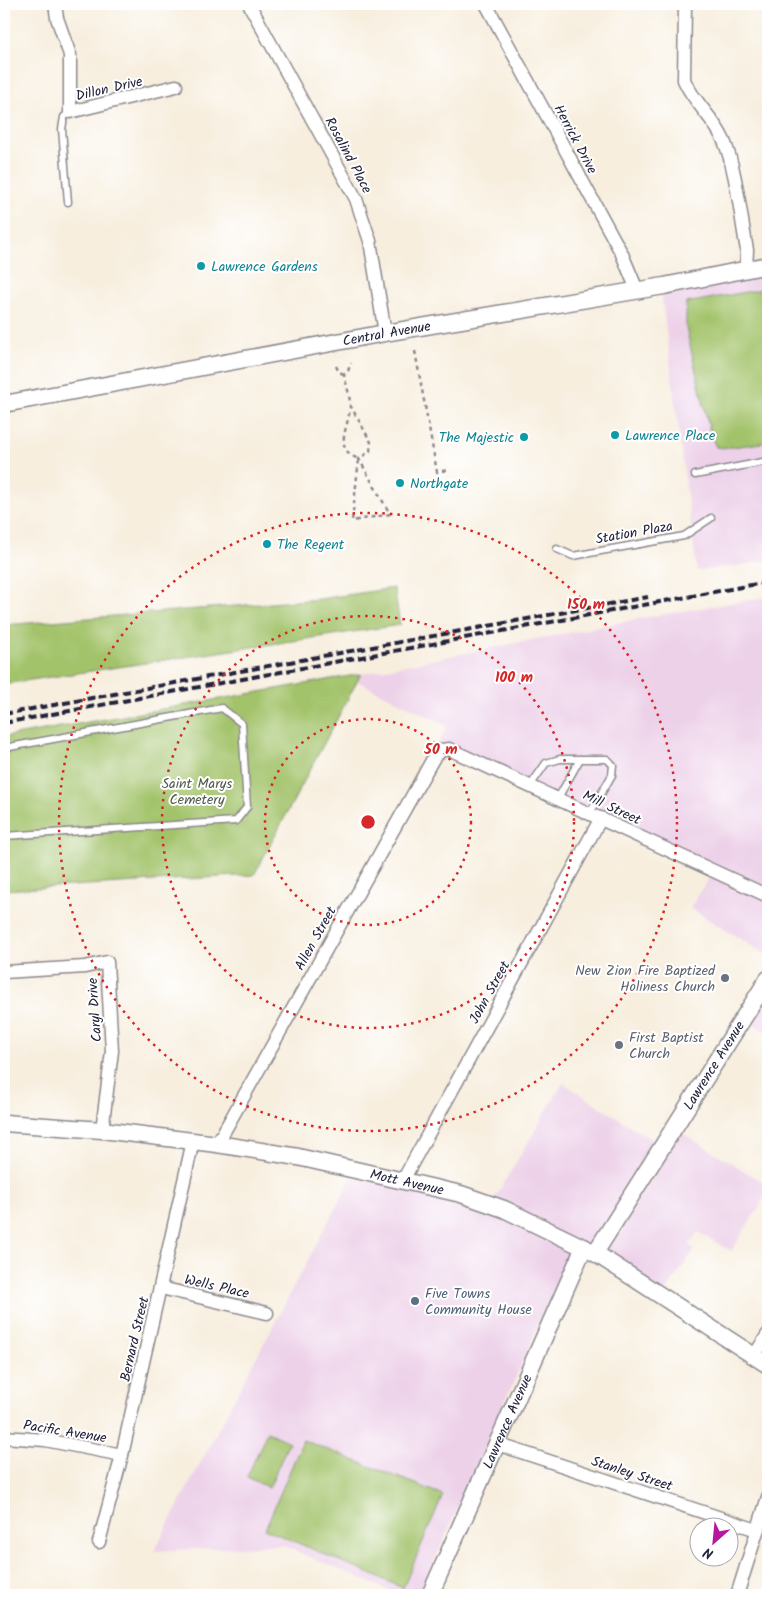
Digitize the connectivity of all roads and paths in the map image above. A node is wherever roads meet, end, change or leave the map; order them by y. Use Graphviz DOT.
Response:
graph roads {
  1 [pos="55,4"];
  2 [pos="249,4"];
  3 [pos="486,4"];
  4 [pos="685,4"];
  5 [pos="176,86"];
  6 [pos="70,112"];
  7 [pos="68,202"];
  8 [pos="768,266"];
  9 [pos="746,269"];
  10 [pos="637,290"];
  11 [pos="385,333"];
  12 [pos="415,352"];
  13 [pos="351,363"];
  14 [pos="336,366"];
  15 [pos="344,374"];
  16 [pos="4,404"];
  17 [pos="350,405"];
  18 [pos="359,459"];
  19 [pos="768,461"];
  20 [pos="448,470"];
  21 [pos="694,475"];
  22 [pos="712,518"];
  23 [pos="557,549"];
  24 [pos="4,748"];
  25 [pos="442,750"];
  26 [pos="580,759"];
  27 [pos="530,786"];
  28 [pos="558,798"];
  29 [pos="595,815"];
  30 [pos="4,836"];
  31 [pos="768,896"];
  32 [pos="4,972"];
  33 [pos="768,979"];
  34 [pos="4,1123"];
  35 [pos="102,1130"];
  36 [pos="193,1141"];
  37 [pos="217,1144"];
  38 [pos="404,1180"];
  39 [pos="589,1250"];
  40 [pos="161,1288"];
  41 [pos="267,1313"];
  42 [pos="768,1334"];
  43 [pos="754,1356"];
  44 [pos="768,1365"];
  45 [pos="4,1437"];
  46 [pos="497,1444"];
  47 [pos="122,1455"];
  48 [pos="768,1497"];
  49 [pos="758,1530"];
  50 [pos="99,1542"];
  51 [pos="430,1595"];
  52 [pos="736,1595"];
  1 -- 6 [label="street, Dillon Drive"];
  2 -- 11 [label="street, Rosalind Place"];
  3 -- 10 [label="street, Herrick Drive"];
  4 -- 9 [label="street"];
  5 -- 6 [label="street, Dillon Drive"];
  6 -- 7 [label="lane"];
  8 -- 9 [label="street, Central Avenue"];
  9 -- 10 [label="street, Central Avenue"];
  10 -- 11 [label="street, Central Avenue"];
  11 -- 16 [label="street, Central Avenue"];
  12 -- 20 [label="path"];
  13 -- 15 [label="path"];
  14 -- 15 [label="path"];
  15 -- 17 [label="path"];
  17 -- 18 [label="path"];
  17 -- 18 [label="path"];
  18 -- 18 [label="path"];
  19 -- 21 [label="lane"];
  22 -- 23 [label="lane, Station Plaza"];
  24 -- 30 [label="lane"];
  25 -- 27 [label="street, Mill Street"];
  25 -- 37 [label="street, Allen Street"];
  26 -- 27 [label="lane"];
  26 -- 28 [label="lane"];
  26 -- 29 [label="lane"];
  27 -- 28 [label="street, Mill Street"];
  28 -- 29 [label="street, Mill Street"];
  29 -- 31 [label="street, Mill Street"];
  29 -- 38 [label="street, John Street"];
  32 -- 35 [label="street, Caryl Drive"];
  33 -- 39 [label="street, Lawrence Avenue"];
  34 -- 35 [label="street, Mott Avenue"];
  35 -- 36 [label="street, Mott Avenue"];
  36 -- 37 [label="street, Mott Avenue"];
  36 -- 40 [label="street, Bernard Street"];
  37 -- 38 [label="street, Mott Avenue"];
  38 -- 39 [label="street, Mott Avenue"];
  39 -- 43 [label="street, Mott Avenue"];
  39 -- 46 [label="street, Lawrence Avenue"];
  40 -- 41 [label="street, Wells Place"];
  40 -- 47 [label="street, Bernard Street"];
  42 -- 43 [label="street"];
  43 -- 44 [label="street, Mott Avenue"];
  45 -- 47 [label="street, Pacific Avenue"];
  46 -- 49 [label="street, Stanley Street"];
  46 -- 51 [label="street, Lawrence Avenue"];
  47 -- 50 [label="street, Bernard Street"];
  48 -- 49 [label="street"];
  49 -- 52 [label="street"];
}
